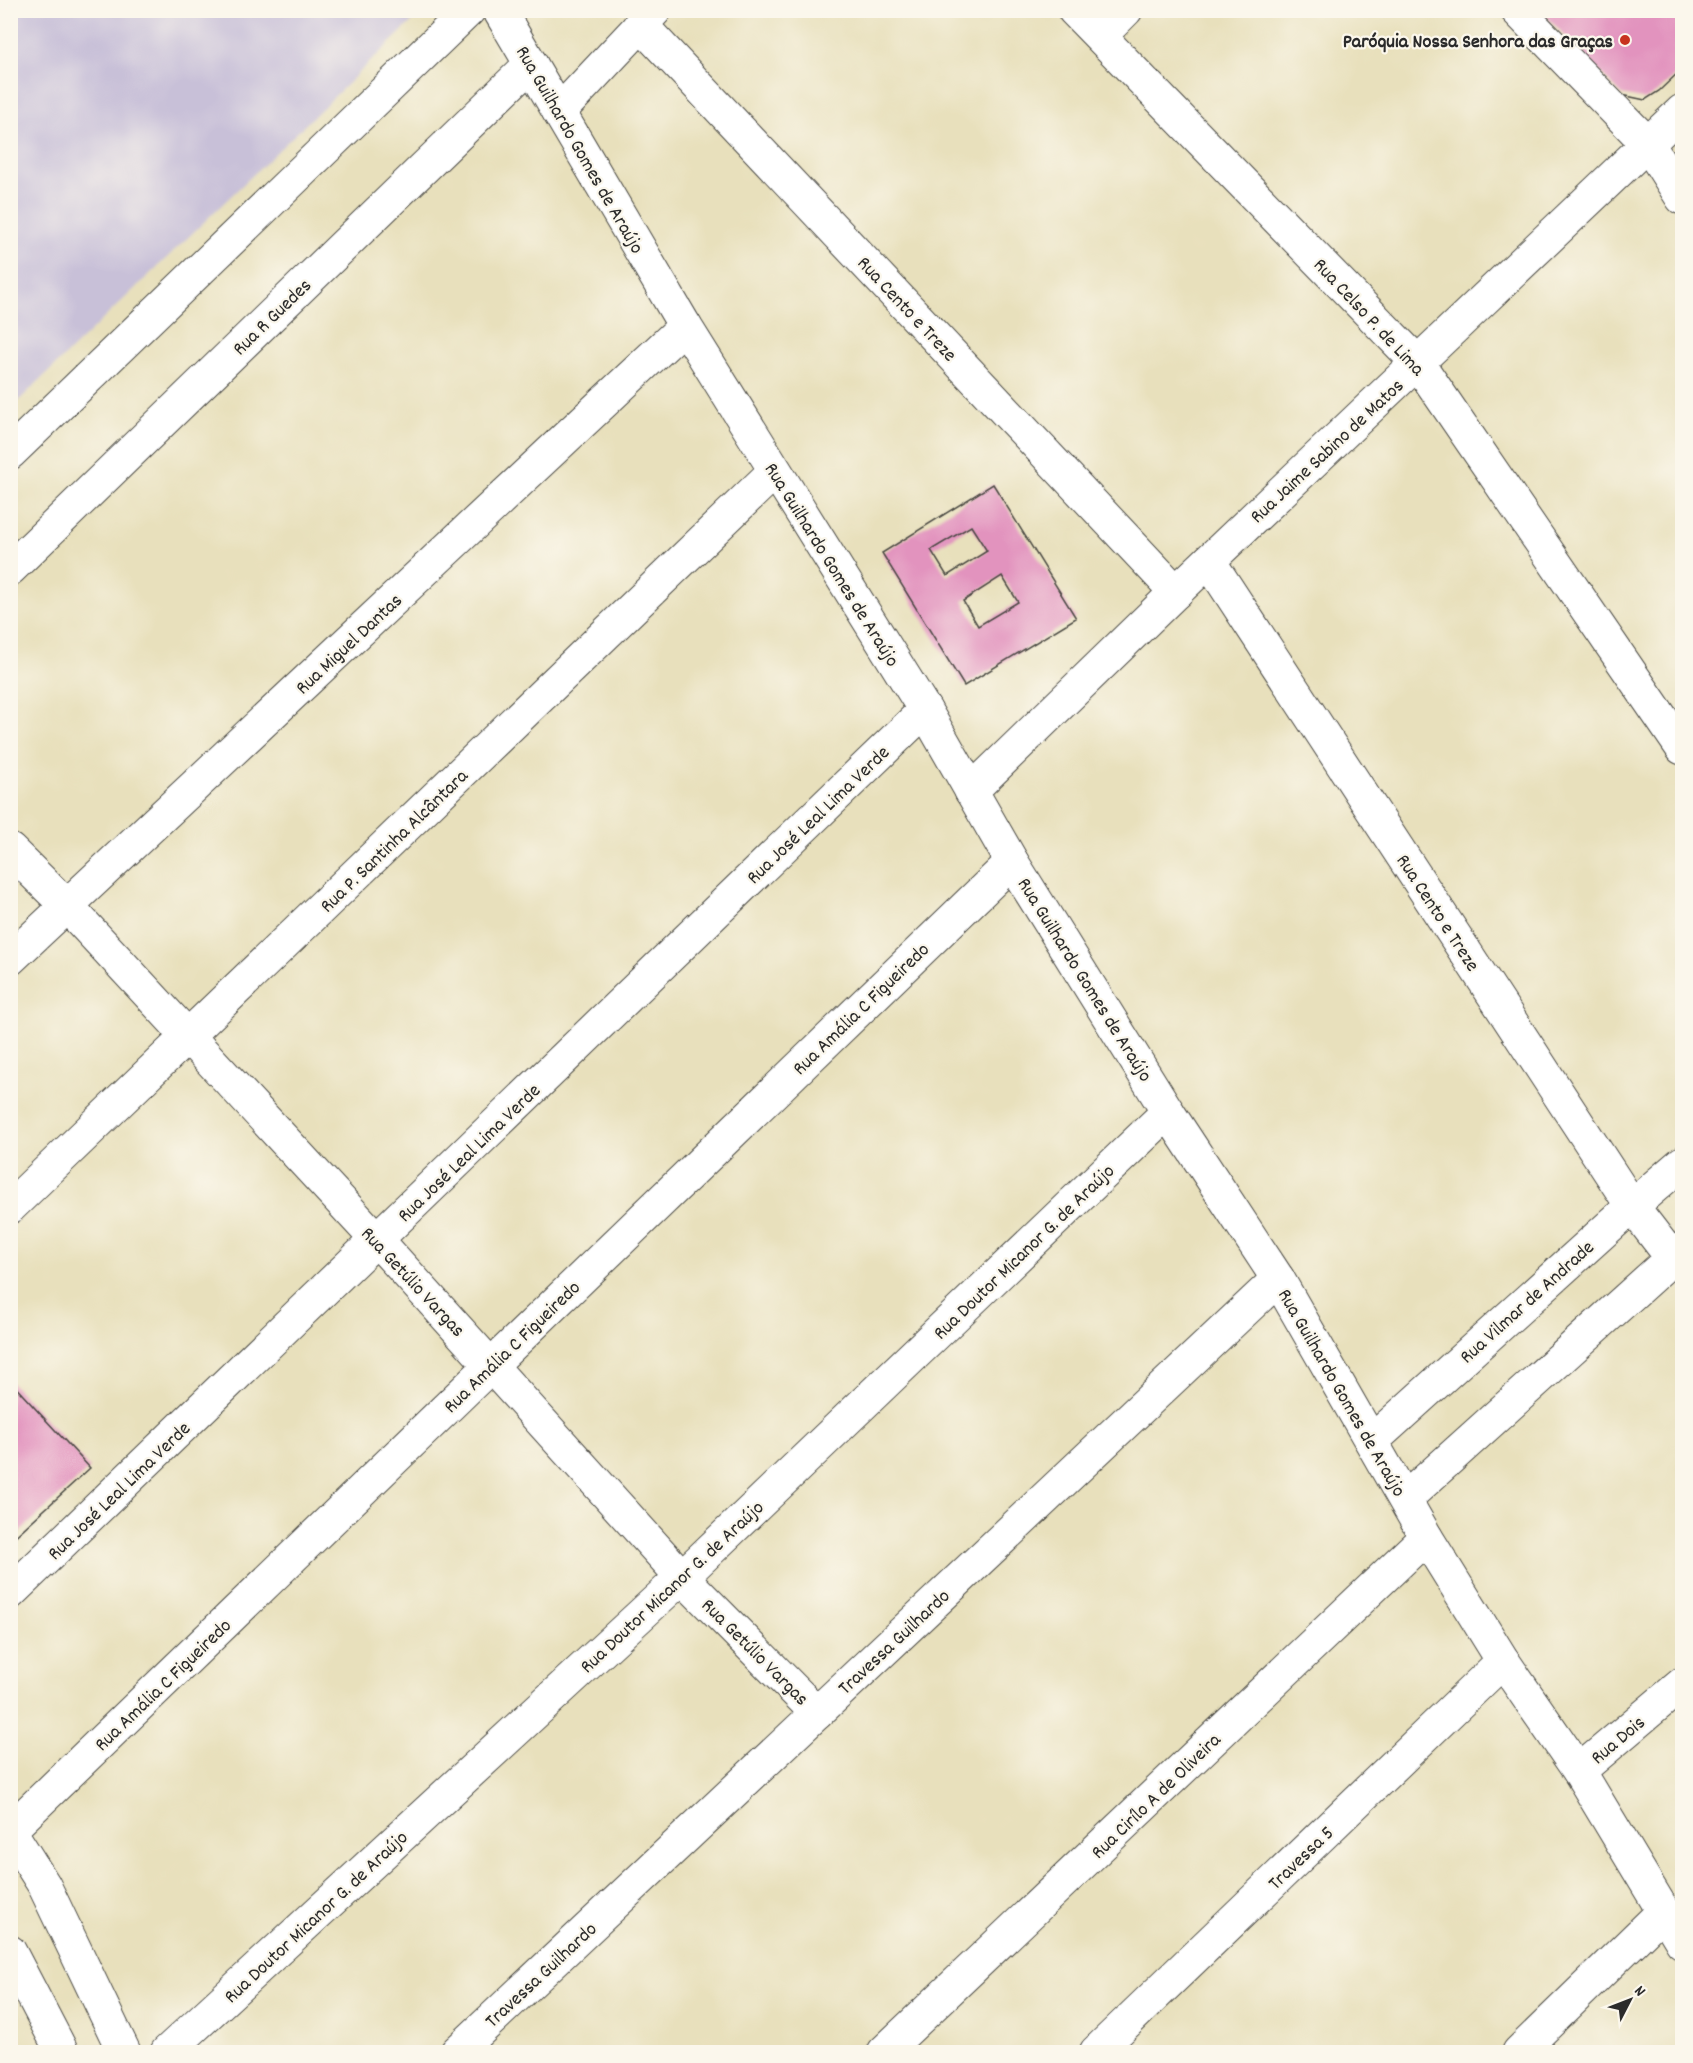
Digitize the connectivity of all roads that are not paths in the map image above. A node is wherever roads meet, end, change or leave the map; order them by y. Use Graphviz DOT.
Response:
graph roads {
  1 [pos="469,10"];
  2 [pos="499,10"];
  3 [pos="1074,10"];
  4 [pos="1126,10"];
  5 [pos="1517,10"];
  6 [pos="648,17"];
  7 [pos="1100,36"];
  8 [pos="531,64"];
  9 [pos="1683,111"];
  10 [pos="559,112"];
  11 [pos="1648,144"];
  12 [pos="1683,198"];
  13 [pos="685,326"];
  14 [pos="1418,363"];
  15 [pos="10,453"];
  16 [pos="775,471"];
  17 [pos="1209,561"];
  18 [pos="10,569"];
  19 [pos="1176,592"];
  20 [pos="925,710"];
  21 [pos="1683,748"];
  22 [pos="971,791"];
  23 [pos="10,850"];
  24 [pos="1012,862"];
  25 [pos="68,907"];
  26 [pos="10,959"];
  27 [pos="188,1036"];
  28 [pos="1168,1112"];
  29 [pos="1683,1163"];
  30 [pos="1632,1206"];
  31 [pos="10,1208"];
  32 [pos="377,1240"];
  33 [pos="1678,1254"];
  34 [pos="1278,1279"];
  35 [pos="491,1364"];
  36 [pos="1372,1442"];
  37 [pos="1405,1499"];
  38 [pos="1426,1537"];
  39 [pos="682,1577"];
  40 [pos="10,1593"];
  41 [pos="1503,1661"];
  42 [pos="1683,1684"];
  43 [pos="817,1713"];
  44 [pos="1579,1771"];
  45 [pos="10,1831"];
  46 [pos="1664,1911"];
  47 [pos="1683,1942"];
  48 [pos="10,1952"];
  49 [pos="62,2052"];
  50 [pos="124,2052"];
  51 [pos="167,2052"];
  52 [pos="457,2052"];
  53 [pos="884,2052"];
  54 [pos="1096,2052"];
  55 [pos="1520,2052"];
  1 -- 15 [label="street"];
  2 -- 8 [label="street, Rua Guilhardo Gomes de Araújo"];
  3 -- 7 [label="street, Rua Celso P. de Lima"];
  4 -- 7 [label="street"];
  5 -- 11 [label="street"];
  6 -- 10 [label="street"];
  6 -- 19 [label="street, Rua Cento e Treze"];
  7 -- 14 [label="street, Rua Celso P. de Lima"];
  8 -- 10 [label="street, Rua Guilhardo Gomes de Araújo"];
  8 -- 18 [label="street, Rua R Guedes"];
  9 -- 11 [label="street, Rua Jaime Sabino de Matos"];
  10 -- 13 [label="street, Rua Guilhardo Gomes de Araújo"];
  11 -- 12 [label="street"];
  11 -- 14 [label="street, Rua Jaime Sabino de Matos"];
  13 -- 16 [label="street, Rua Guilhardo Gomes de Araújo"];
  13 -- 25 [label="street, Rua Miguel Dantas"];
  14 -- 17 [label="street, Rua Jaime Sabino de Matos"];
  14 -- 21 [label="street, Rua Celso P. de Lima"];
  16 -- 20 [label="street, Rua Guilhardo Gomes de Araújo"];
  16 -- 27 [label="street, Rua P. Santinha Alcântara"];
  17 -- 19 [label="street, Rua Jaime Sabino de Matos"];
  17 -- 30 [label="street, Rua Cento e Treze"];
  19 -- 22 [label="street, Rua Jaime Sabino de Matos"];
  20 -- 22 [label="street, Rua Guilhardo Gomes de Araújo"];
  20 -- 32 [label="street, Rua José Leal Lima Verde"];
  22 -- 24 [label="street, Rua Guilhardo Gomes de Araújo"];
  23 -- 25 [label="street, Rua Getúlio Vargas"];
  24 -- 28 [label="street, Rua Guilhardo Gomes de Araújo"];
  24 -- 35 [label="street, Rua Amália C Figueiredo"];
  25 -- 26 [label="street, Rua Miguel Dantas"];
  25 -- 27 [label="street, Rua Getúlio Vargas"];
  27 -- 31 [label="street, Rua P. Santinha Alcântara"];
  27 -- 32 [label="street, Rua Getúlio Vargas"];
  28 -- 34 [label="street, Rua Guilhardo Gomes de Araújo"];
  28 -- 39 [label="street, Rua Doutor Micanor G. de Araújo"];
  29 -- 30 [label="street, Rua Vilmar de Andrade"];
  30 -- 33 [label="street, Rua Cento e Treze"];
  30 -- 36 [label="street, Rua Vilmar de Andrade"];
  32 -- 35 [label="street, Rua Getúlio Vargas"];
  32 -- 40 [label="street, Rua José Leal Lima Verde"];
  33 -- 37 [label="street"];
  34 -- 36 [label="street, Rua Guilhardo Gomes de Araújo"];
  34 -- 43 [label="street, Travessa Guilhardo"];
  35 -- 39 [label="street, Rua Getúlio Vargas"];
  35 -- 45 [label="street, Rua Amália C Figueiredo"];
  36 -- 37 [label="street, Rua Guilhardo Gomes de Araújo"];
  37 -- 38 [label="street, Rua Guilhardo Gomes de Araújo"];
  38 -- 41 [label="street, Rua Guilhardo Gomes de Araújo"];
  38 -- 53 [label="street, Rua Cirílo A de Oliveira"];
  39 -- 43 [label="street, Rua Getúlio Vargas"];
  39 -- 51 [label="street, Rua Doutor Micanor G. de Araújo"];
  41 -- 44 [label="street, Rua Guilhardo Gomes de Araújo"];
  41 -- 54 [label="street, Travessa 5"];
  42 -- 44 [label="street, Rua Dois"];
  43 -- 52 [label="street, Travessa Guilhardo"];
  44 -- 46 [label="street, Rua Guilhardo Gomes de Araújo"];
  45 -- 50 [label="street"];
  46 -- 47 [label="street, Rua Guilhardo Gomes de Araújo"];
  46 -- 55 [label="street"];
  48 -- 49 [label="street"];
}
